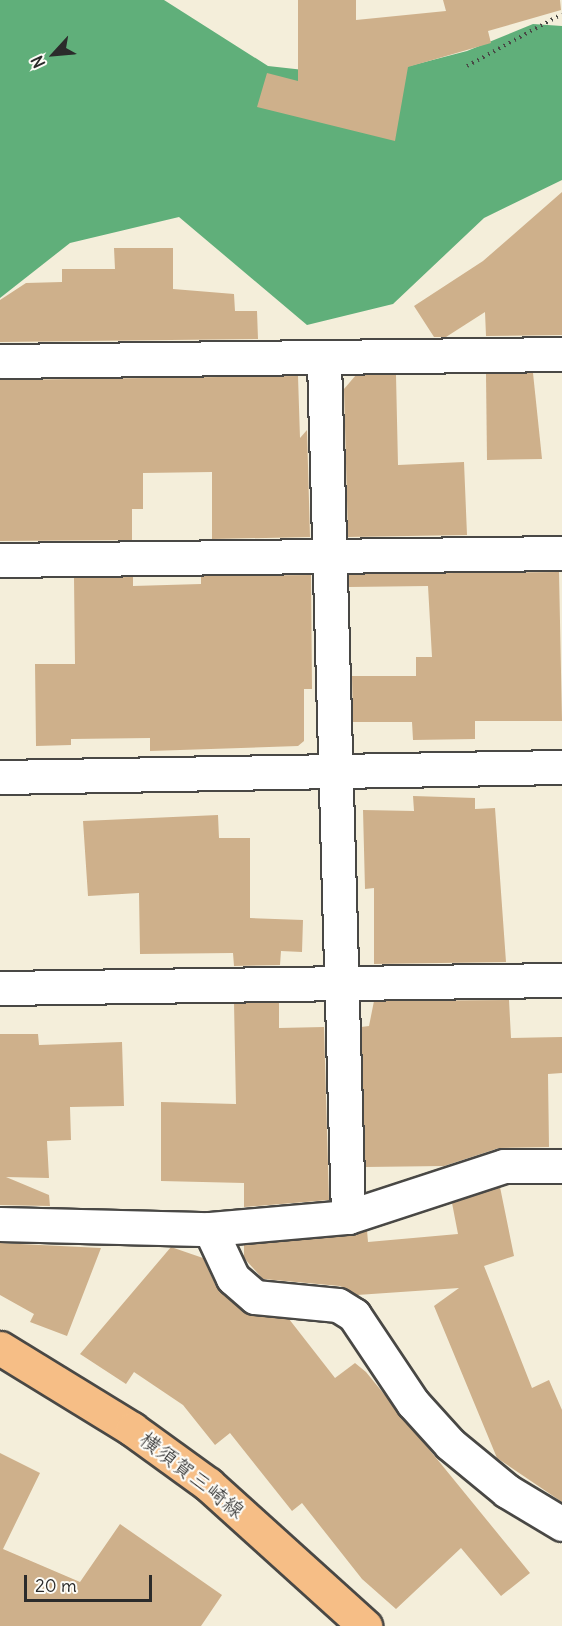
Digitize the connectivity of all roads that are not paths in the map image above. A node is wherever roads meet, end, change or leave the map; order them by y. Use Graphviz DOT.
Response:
graph roads {
  1 [pos="562,354"];
  2 [pos="0,361"];
  3 [pos="324,361"];
  4 [pos="562,553"];
  5 [pos="329,557"];
  6 [pos="0,560"];
  7 [pos="562,767"];
  8 [pos="335,771"];
  9 [pos="0,777"];
  10 [pos="562,980"];
  11 [pos="341,985"];
  12 [pos="0,988"];
  13 [pos="562,1166"];
  14 [pos="348,1217"];
  15 [pos="0,1224"];
  16 [pos="210,1229"];
  17 [pos="0,1348"];
  18 [pos="562,1524"];
  19 [pos="365,1626"];
  1 -- 3 [label="street"];
  2 -- 3 [label="street"];
  3 -- 5 [label="street"];
  4 -- 5 [label="street"];
  5 -- 6 [label="street"];
  5 -- 8 [label="street"];
  7 -- 8 [label="street"];
  8 -- 9 [label="street"];
  8 -- 11 [label="street"];
  10 -- 11 [label="street"];
  11 -- 12 [label="street"];
  11 -- 14 [label="street"];
  13 -- 14 [label="street"];
  14 -- 16 [label="street"];
  15 -- 16 [label="street"];
  16 -- 18 [label="street"];
  17 -- 19 [label="main road, 横須賀三崎線"];
}
